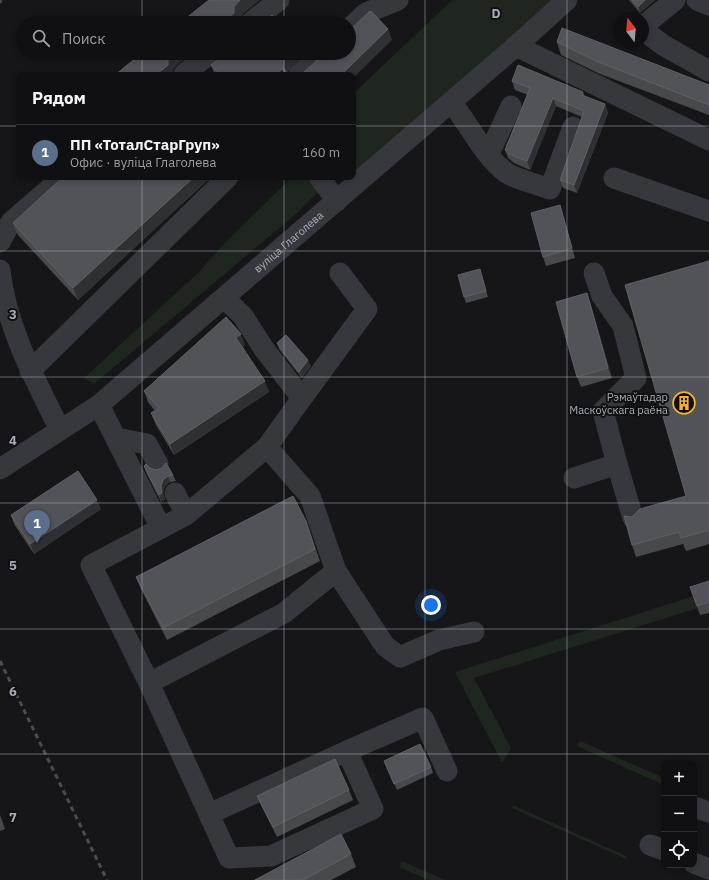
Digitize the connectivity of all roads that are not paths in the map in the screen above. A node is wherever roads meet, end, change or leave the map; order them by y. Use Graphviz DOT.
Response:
graph roads {
  1 [pos="279,0"];
  2 [pos="398,0"];
  3 [pos="567,0"];
  4 [pos="675,0"];
  5 [pos="697,0"];
  6 [pos="709,5"];
  7 [pos="259,16"];
  8 [pos="649,21"];
  9 [pos="356,22"];
  10 [pos="649,34"];
  11 [pos="516,46"];
  12 [pos="202,60"];
  13 [pos="315,60"];
  14 [pos="709,71"];
  15 [pos="188,72"];
  16 [pos="302,72"];
  17 [pos="451,102"];
  18 [pos="511,106"];
  19 [pos="573,127"];
  20 [pos="709,140"];
  21 [pos="489,154"];
  22 [pos="614,178"];
  23 [pos="60,180"];
  24 [pos="225,180"];
  25 [pos="321,180"];
  26 [pos="337,201"];
  27 [pos="709,211"];
  28 [pos="0,242"];
  29 [pos="0,270"];
  30 [pos="340,273"];
  31 [pos="594,274"];
  32 [pos="224,298"];
  33 [pos="30,371"];
  34 [pos="302,398"];
  35 [pos="99,405"];
  36 [pos="60,430"];
  37 [pos="116,438"];
  38 [pos="268,446"];
  39 [pos="158,464"];
  40 [pos="617,464"];
  41 [pos="0,469"];
  42 [pos="574,478"];
  43 [pos="175,493"];
  44 [pos="186,515"];
  45 [pos="633,518"];
  46 [pos="161,528"];
  47 [pos="336,571"];
  48 [pos="474,632"];
  49 [pos="148,683"];
  50 [pos="347,751"];
  51 [pos="447,771"];
  52 [pos="697,808"];
  53 [pos="709,812"];
  54 [pos="209,814"];
  55 [pos="697,864"];
  56 [pos="709,869"];
  57 [pos="709,876"];
  58 [pos="707,880"];
  1 -- 7 [label="street"];
  2 -- 9 [label="street"];
  3 -- 11 [label="street, вуліца Глаголева"];
  4 -- 8 [label="street"];
  5 -- 6 [label="street"];
  10 -- 14 [label="street"];
  11 -- 17 [label="street, вуліца Глаголева"];
  11 -- 20 [label="street"];
  12 -- 15 [label="street"];
  13 -- 16 [label="street"];
  17 -- 21 [label="street"];
  17 -- 26 [label="street, вуліца Глаголева"];
  18 -- 21 [label="street"];
  19 -- 21 [label="street"];
  22 -- 27 [label="street"];
  23 -- 28 [label="street"];
  24 -- 33 [label="street"];
  25 -- 26 [label="street"];
  26 -- 32 [label="street, вуліца Глаголева"];
  29 -- 33 [label="street"];
  30 -- 34 [label="street"];
  31 -- 40 [label="street"];
  32 -- 34 [label="street"];
  32 -- 35 [label="street, вуліца Глаголева"];
  33 -- 36 [label="street"];
  34 -- 38 [label="street"];
  35 -- 36 [label="street, вуліца Глаголева"];
  35 -- 37 [label="street"];
  36 -- 41 [label="street, вуліца Глаголева"];
  37 -- 39 [label="street"];
  37 -- 46 [label="street"];
  38 -- 44 [label="street"];
  38 -- 47 [label="street"];
  40 -- 42 [label="street"];
  40 -- 45 [label="street"];
  43 -- 44 [label="street"];
  44 -- 46 [label="street"];
  46 -- 49 [label="street"];
  47 -- 48 [label="street"];
  47 -- 49 [label="street"];
  49 -- 54 [label="street"];
  50 -- 51 [label="street"];
  50 -- 54 [label="street"];
  50 -- 54 [label="street"];
  52 -- 53 [label="street"];
  55 -- 56 [label="street"];
  57 -- 58 [label="street"];
}
